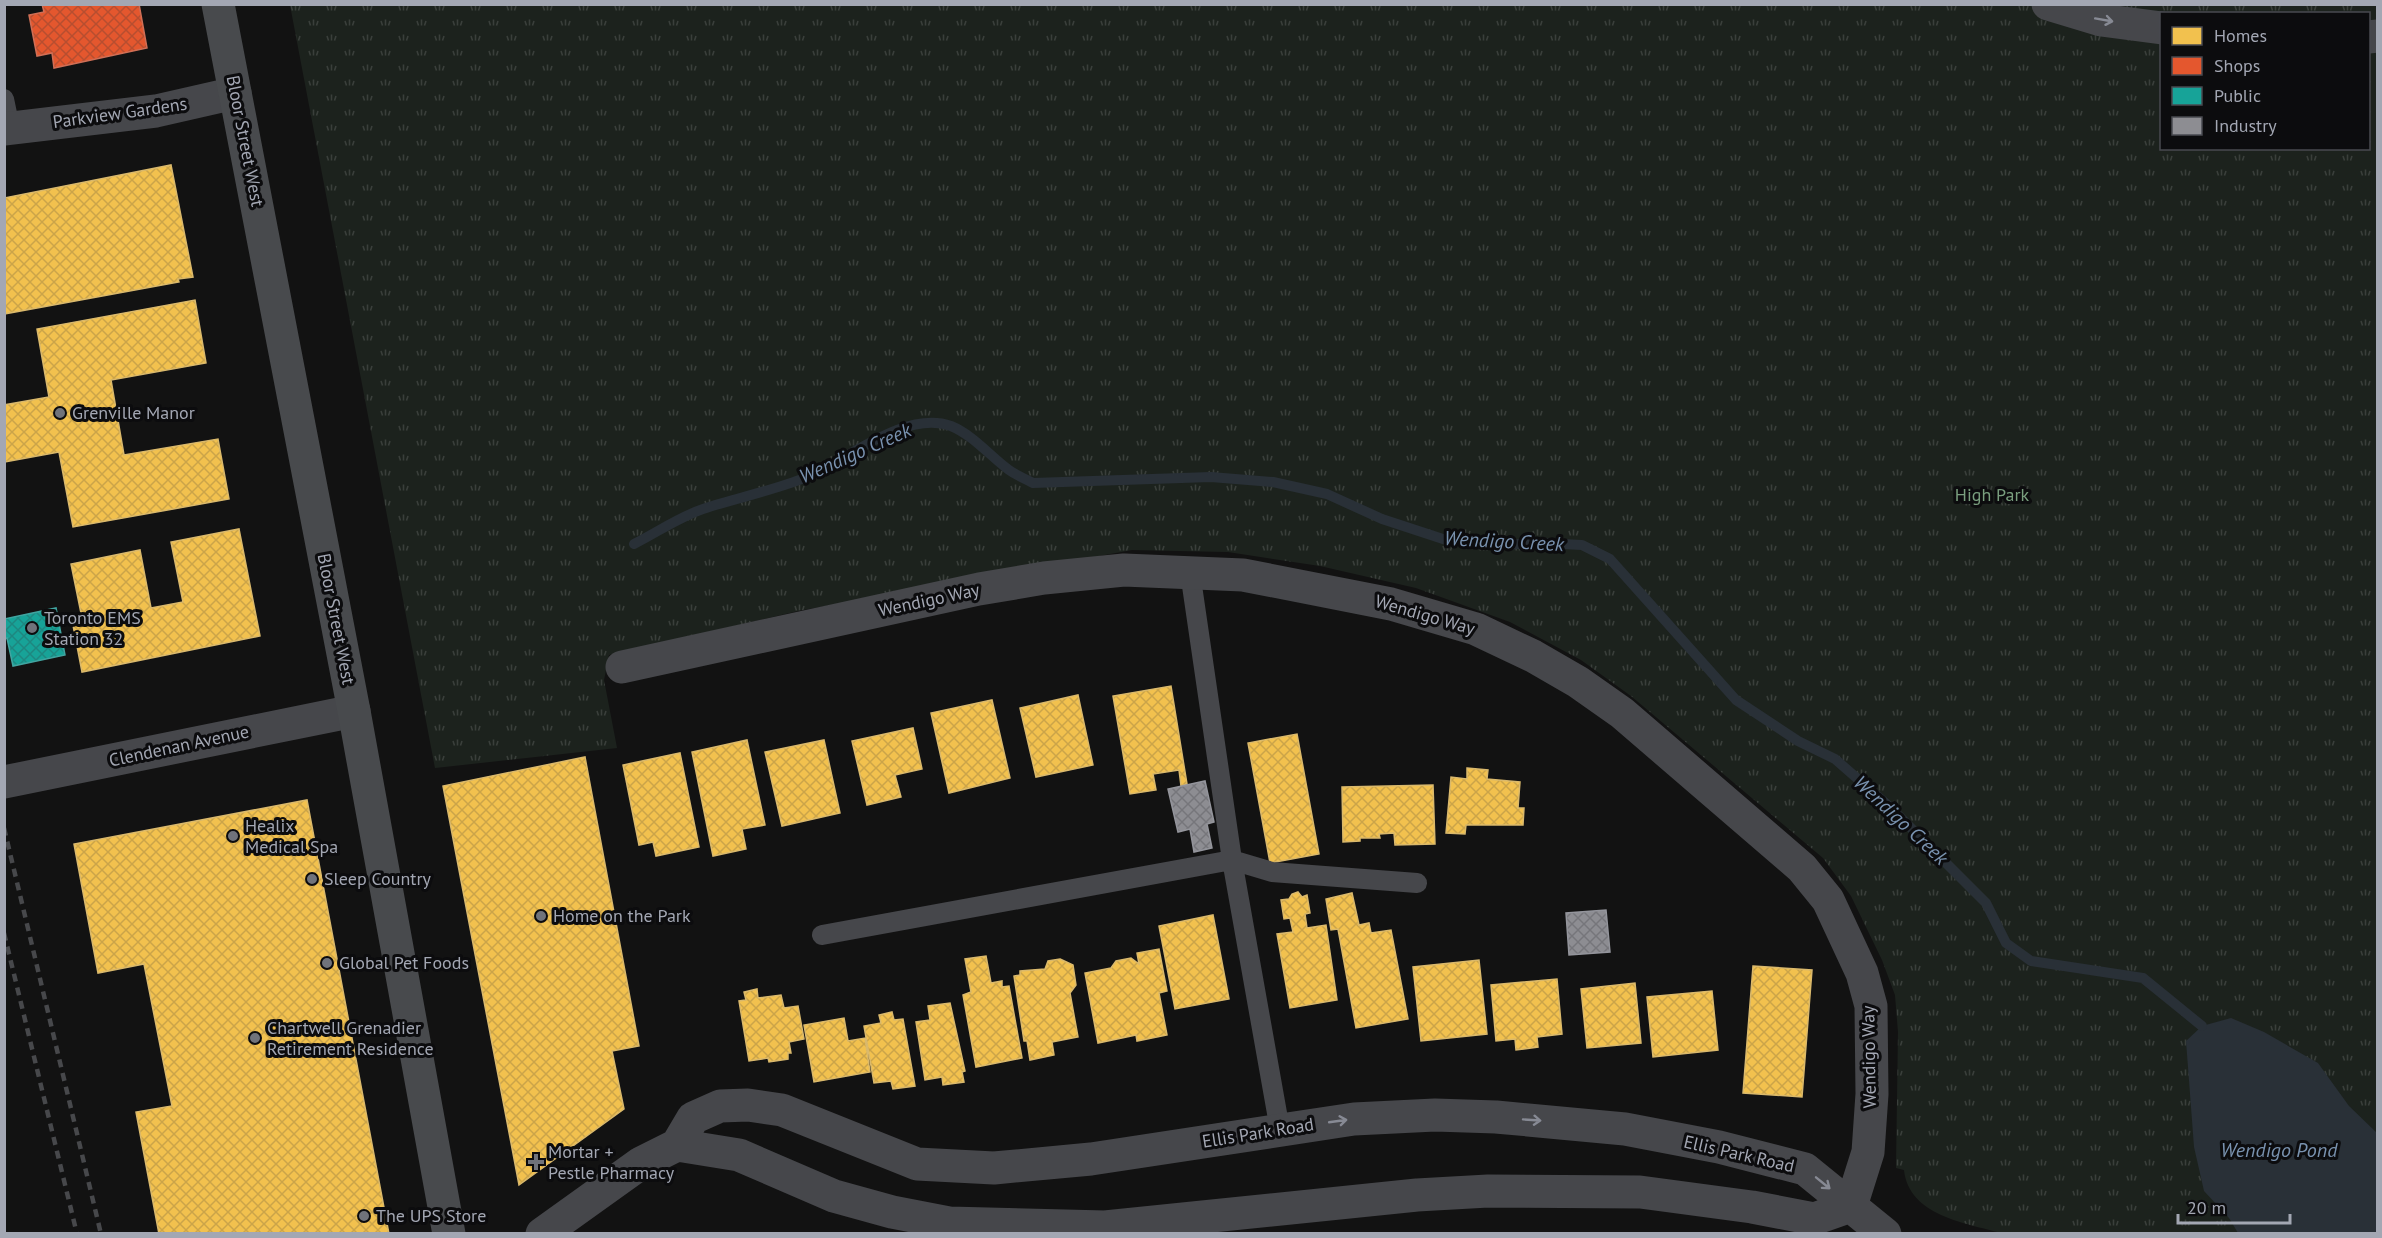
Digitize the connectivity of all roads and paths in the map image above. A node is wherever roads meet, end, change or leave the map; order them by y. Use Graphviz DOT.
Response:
graph roads {
  1 [pos="218,4"];
  2 [pos="2048,4"];
  3 [pos="2160,28"];
  4 [pos="235,93"];
  5 [pos="6,119"];
  6 [pos="1190,573"];
  7 [pos="622,667"];
  8 [pos="354,711"];
  9 [pos="4,782"];
  10 [pos="1232,860"];
  11 [pos="1418,883"];
  12 [pos="822,935"];
  13 [pos="1280,1130"];
  14 [pos="677,1145"];
  15 [pos="1851,1206"];
  16 [pos="1153,1229"];
  17 [pos="449,1233"];
  18 [pos="542,1233"];
  19 [pos="1885,1233"];
  1 -- 4 [label="main road, Bloor Street West"];
  2 -- 3 [label="street, one-way"];
  4 -- 5 [label="street, Parkview Gardens"];
  4 -- 8 [label="main road, Bloor Street West"];
  6 -- 7 [label="street, Wendigo Way"];
  6 -- 10 [label="lane"];
  6 -- 15 [label="street, Wendigo Way"];
  8 -- 9 [label="street, Clendenan Avenue"];
  8 -- 17 [label="main road, Bloor Street West"];
  10 -- 11 [label="lane"];
  10 -- 12 [label="lane"];
  10 -- 13 [label="lane"];
  13 -- 14 [label="street, Ellis Park Road"];
  13 -- 15 [label="street, Ellis Park Road, one-way"];
  14 -- 16 [label="street"];
  14 -- 18 [label="street"];
  15 -- 16 [label="street"];
  15 -- 19 [label="street, Ellis Park Road"];
}
